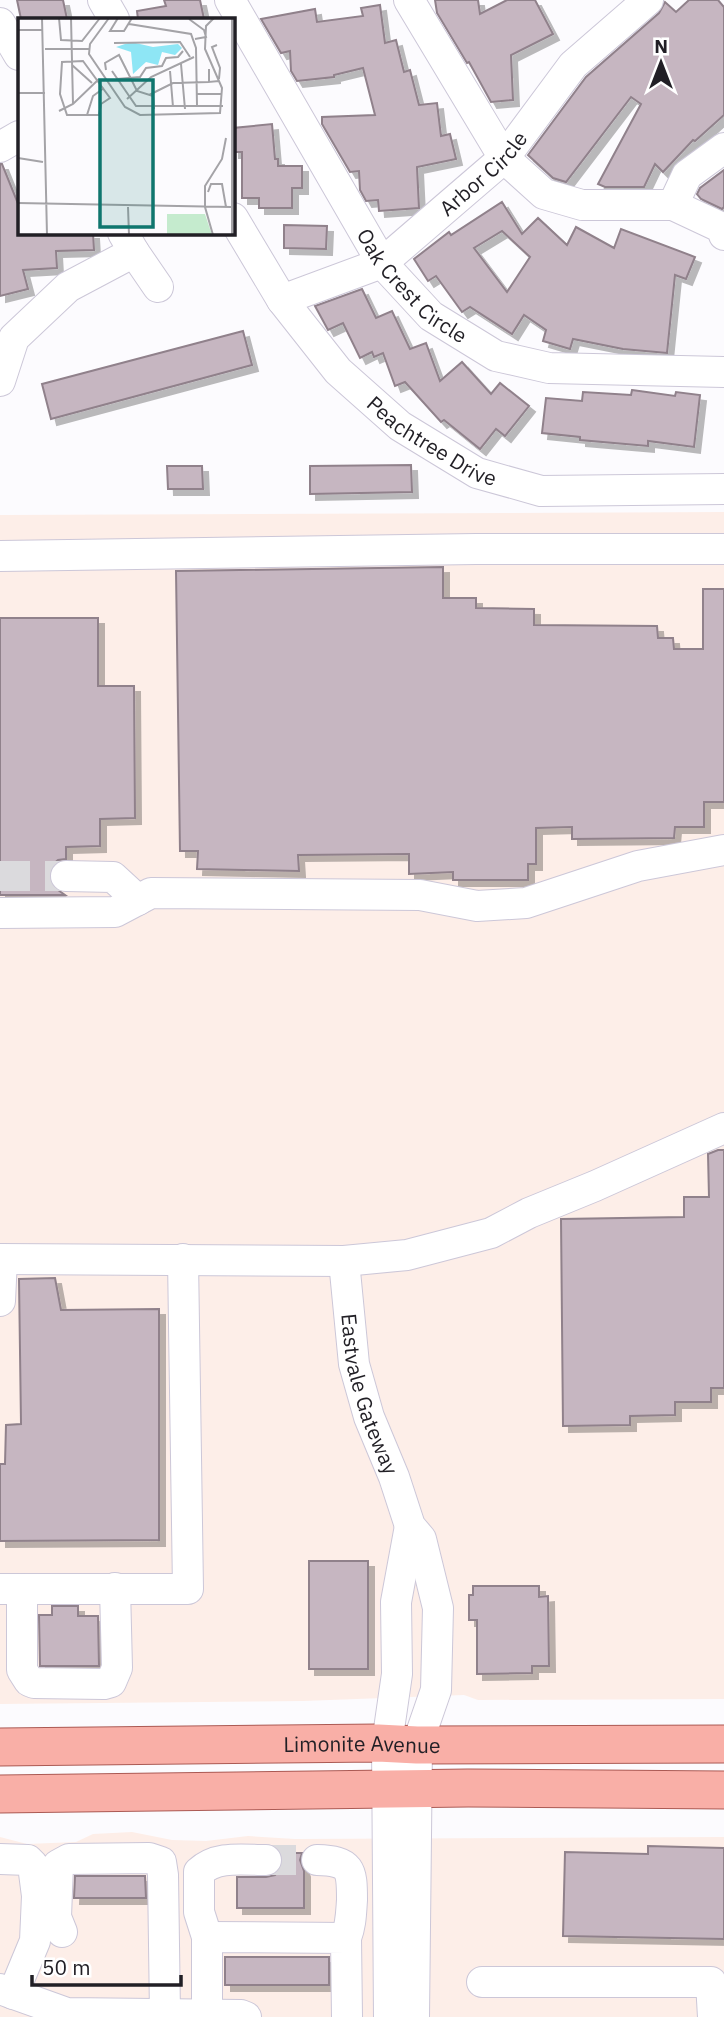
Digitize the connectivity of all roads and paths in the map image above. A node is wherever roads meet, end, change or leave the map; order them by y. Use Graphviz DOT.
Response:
graph roads {
  1 [pos="103,0"];
  2 [pos="230,0"];
  3 [pos="409,0"];
  4 [pos="648,0"];
  5 [pos="113,18"];
  6 [pos="0,23"];
  7 [pos="18,53"];
  8 [pos="18,137"];
  9 [pos="0,147"];
  10 [pos="724,148"];
  11 [pos="504,158"];
  12 [pos="673,205"];
  13 [pos="234,220"];
  14 [pos="724,235"];
  15 [pos="128,242"];
  16 [pos="382,263"];
  17 [pos="158,287"];
  18 [pos="282,300"];
  19 [pos="724,372"];
  20 [pos="0,381"];
  21 [pos="724,489"];
  22 [pos="724,549"];
  23 [pos="0,556"];
  24 [pos="724,849"];
  25 [pos="65,876"];
  26 [pos="138,900"];
  27 [pos="0,913"];
  28 [pos="724,1128"];
  29 [pos="1,1259"];
  30 [pos="183,1259"];
  31 [pos="344,1261"];
  32 [pos="0,1301"];
  33 [pos="410,1526"];
  34 [pos="115,1588"];
  35 [pos="11,1589"];
  36 [pos="402,1744"];
  37 [pos="724,1744"];
  38 [pos="0,1747"];
  39 [pos="402,1789"];
  40 [pos="724,1790"];
  41 [pos="0,1794"];
  42 [pos="0,1859"];
  43 [pos="266,1860"];
  44 [pos="317,1860"];
  45 [pos="62,1932"];
  46 [pos="206,1937"];
  47 [pos="346,1938"];
  48 [pos="482,1982"];
  49 [pos="7,1991"];
  50 [pos="164,2014"];
  51 [pos="67,2015"];
  52 [pos="206,2015"];
  53 [pos="246,2017"];
  54 [pos="347,2017"];
  55 [pos="389,2017"];
  56 [pos="414,2017"];
  57 [pos="713,2017"];
  1 -- 5 [label="street"];
  2 -- 16 [label="street, Oak Crest Circle"];
  3 -- 11 [label="street"];
  4 -- 11 [label="street, Arbor Circle"];
  6 -- 7 [label="street"];
  8 -- 9 [label="street"];
  10 -- 12 [label="street"];
  11 -- 12 [label="street"];
  11 -- 16 [label="street, Arbor Circle"];
  12 -- 14 [label="street"];
  13 -- 18 [label="street, Peachtree Drive"];
  15 -- 17 [label="street"];
  15 -- 20 [label="street"];
  16 -- 18 [label="street, Arbor Circle"];
  16 -- 19 [label="street, Oak Crest Circle"];
  18 -- 21 [label="street, Peachtree Drive"];
  22 -- 23 [label="street"];
  24 -- 26 [label="street"];
  25 -- 26 [label="street"];
  26 -- 27 [label="street"];
  28 -- 31 [label="street"];
  29 -- 30 [label="street"];
  29 -- 32 [label="street"];
  30 -- 31 [label="street"];
  30 -- 34 [label="street"];
  31 -- 33 [label="street, Eastvale Gateway"];
  33 -- 36 [label="street"];
  33 -- 36 [label="street, Eastvale Gateway"];
  34 -- 35 [label="street"];
  34 -- 35 [label="street"];
  36 -- 37 [label="main road, Limonite Avenue"];
  36 -- 38 [label="main road, Limonite Avenue"];
  36 -- 39 [label="street"];
  39 -- 40 [label="main road, Limonite Avenue"];
  39 -- 41 [label="main road, Limonite Avenue"];
  39 -- 55 [label="street"];
  39 -- 56 [label="street"];
  42 -- 49 [label="street"];
  43 -- 46 [label="street"];
  44 -- 47 [label="street"];
  45 -- 50 [label="street"];
  46 -- 47 [label="street"];
  46 -- 52 [label="street"];
  47 -- 54 [label="street"];
  48 -- 57 [label="street"];
  49 -- 51 [label="street"];
  50 -- 51 [label="street"];
  50 -- 52 [label="street"];
  52 -- 53 [label="street"];
}
